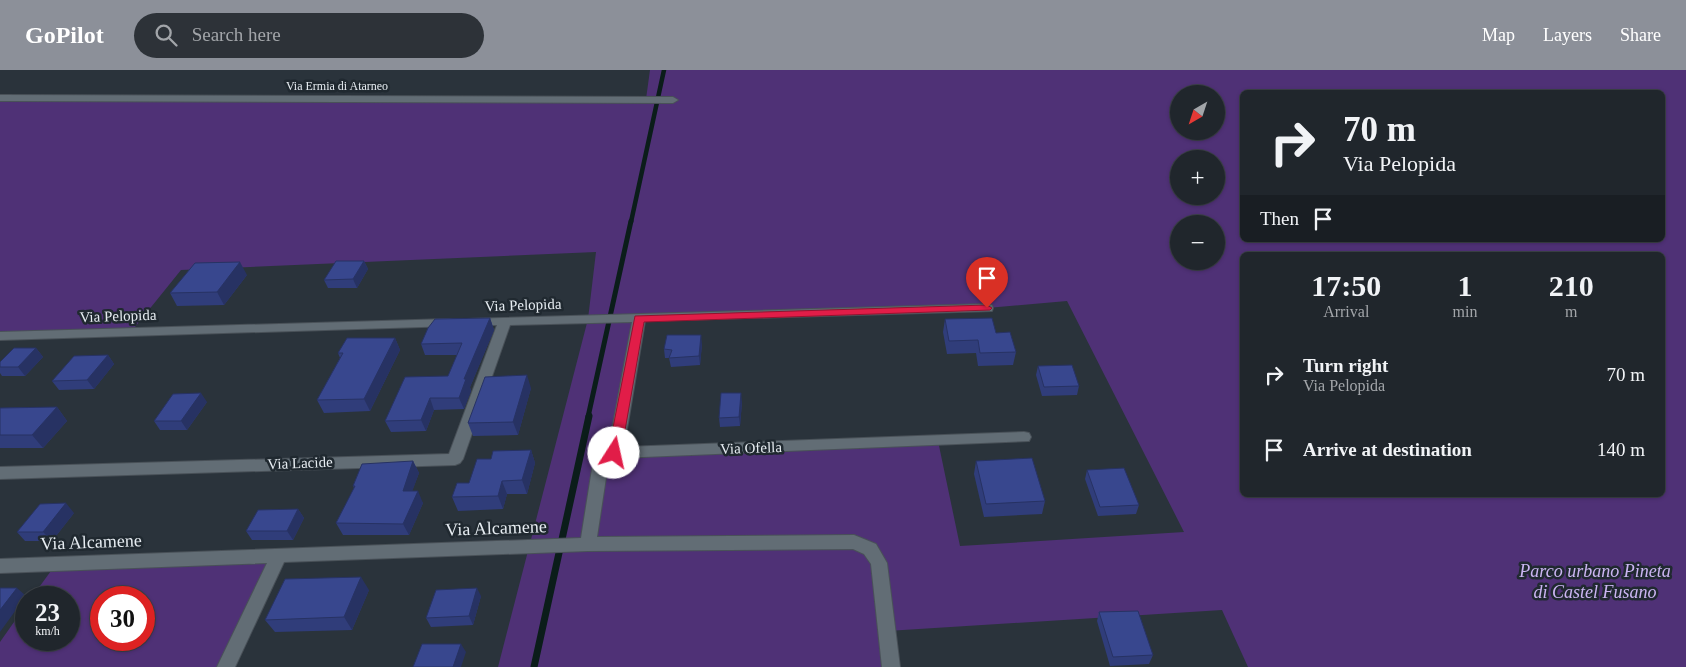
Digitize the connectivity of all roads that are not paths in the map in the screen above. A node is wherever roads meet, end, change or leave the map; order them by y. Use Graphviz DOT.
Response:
graph roads {
  1 [pos="0,98"];
  2 [pos="673,100"];
  3 [pos="987,308"];
  4 [pos="639,319"];
  5 [pos="504,322"];
  6 [pos="0,336"];
  7 [pos="1024,437"];
  8 [pos="614,453"];
  9 [pos="0,473"];
  10 [pos="588,544"];
  11 [pos="279,555"];
  12 [pos="0,566"];
  13 [pos="226,667"];
  14 [pos="891,667"];
  1 -- 2 [label="street, Via Ermia di Atarneo"];
  3 -- 4 [label="street, Via Pelopida"];
  4 -- 5 [label="street, Via Pelopida"];
  4 -- 8 [label="street"];
  5 -- 6 [label="street, Via Pelopida"];
  5 -- 9 [label="street, Via Lacide"];
  7 -- 8 [label="street, Via Ofella"];
  8 -- 10 [label="street"];
  10 -- 11 [label="street, Via Alcamene"];
  10 -- 14 [label="street, Via Alcamene"];
  11 -- 12 [label="street, Via Alcamene"];
  11 -- 13 [label="street"];
}
